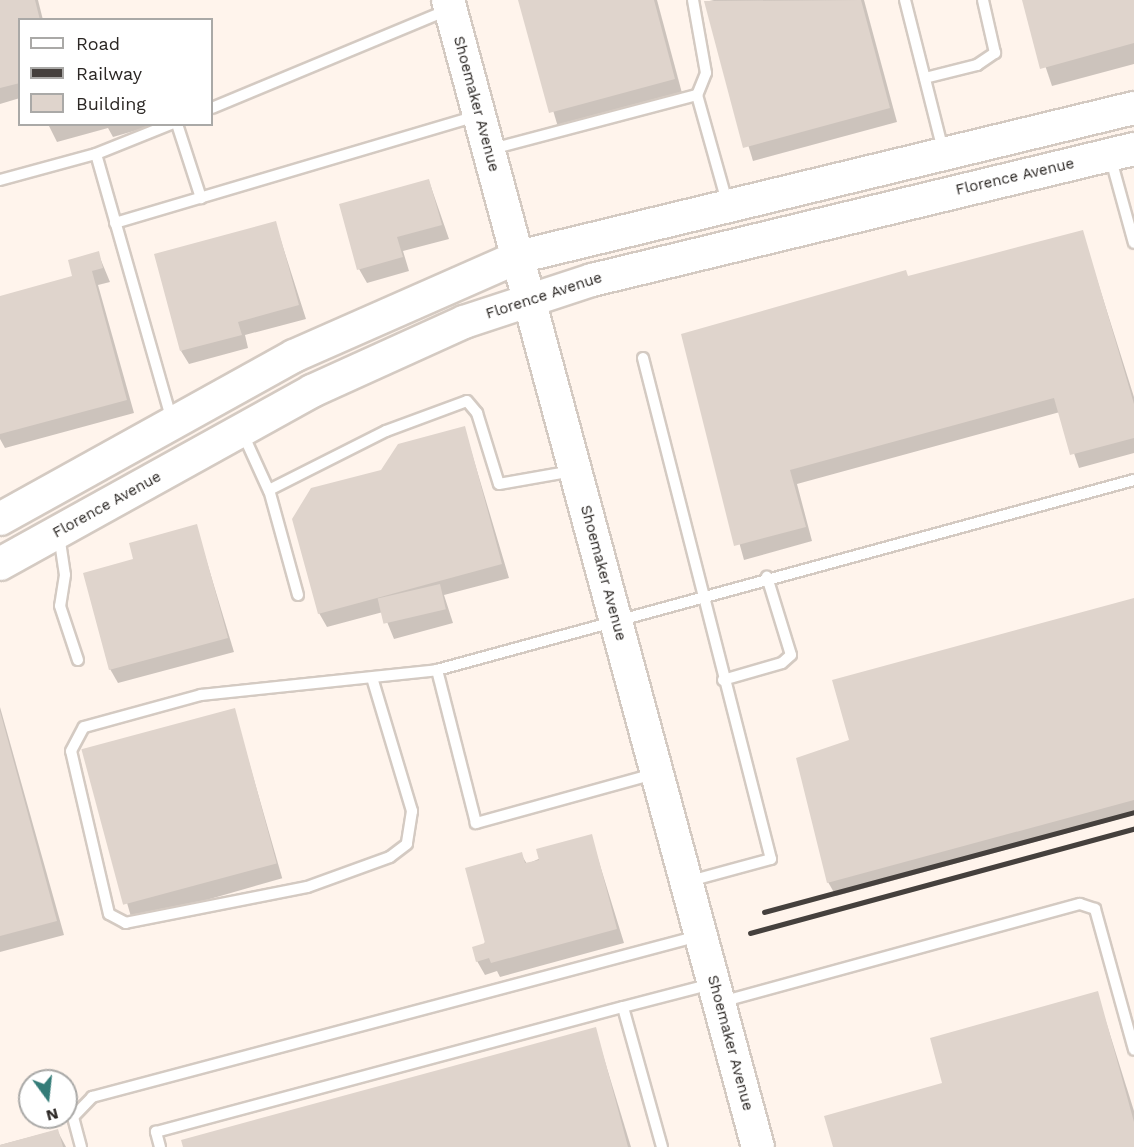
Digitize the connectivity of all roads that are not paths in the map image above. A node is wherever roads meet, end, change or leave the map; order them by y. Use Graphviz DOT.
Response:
graph roads {
  1 [pos="693,0"];
  2 [pos="905,0"];
  3 [pos="983,0"];
  4 [pos="449,4"];
  5 [pos="925,78"];
  6 [pos="697,95"];
  7 [pos="213,108"];
  8 [pos="1134,108"];
  9 [pos="479,115"];
  10 [pos="166,126"];
  11 [pos="178,126"];
  12 [pos="488,150"];
  13 [pos="1122,152"];
  14 [pos="96,154"];
  15 [pos="944,154"];
  16 [pos="0,180"];
  17 [pos="954,191"];
  18 [pos="201,198"];
  19 [pos="728,205"];
  20 [pos="116,224"];
  21 [pos="1134,243"];
  22 [pos="518,257"];
  23 [pos="530,300"];
  24 [pos="643,358"];
  25 [pos="173,424"];
  26 [pos="241,430"];
  27 [pos="575,470"];
  28 [pos="1134,480"];
  29 [pos="269,491"];
  30 [pos="0,519"];
  31 [pos="59,532"];
  32 [pos="0,564"];
  33 [pos="767,577"];
  34 [pos="298,595"];
  35 [pos="701,595"];
  36 [pos="615,618"];
  37 [pos="78,660"];
  38 [pos="437,670"];
  39 [pos="723,680"];
  40 [pos="374,681"];
  41 [pos="657,774"];
  42 [pos="687,882"];
  43 [pos="701,936"];
  44 [pos="717,993"];
  45 [pos="623,1007"];
  46 [pos="1134,1050"];
  47 [pos="81,1147"];
  48 [pos="160,1147"];
  49 [pos="662,1147"];
  50 [pos="758,1147"];
  1 -- 6 [label="lane"];
  2 -- 5 [label="lane"];
  3 -- 5 [label="lane"];
  4 -- 7 [label="lane"];
  4 -- 9 [label="main road, Shoemaker Avenue"];
  5 -- 15 [label="lane"];
  6 -- 12 [label="lane"];
  6 -- 19 [label="lane"];
  8 -- 15 [label="main road"];
  9 -- 12 [label="main road, Shoemaker Avenue"];
  9 -- 18 [label="lane"];
  10 -- 14 [label="lane"];
  11 -- 18 [label="lane"];
  12 -- 22 [label="main road, Shoemaker Avenue"];
  13 -- 17 [label="main road, Florence Avenue"];
  13 -- 21 [label="lane"];
  14 -- 16 [label="lane"];
  14 -- 20 [label="lane"];
  15 -- 17 [label="main road"];
  15 -- 19 [label="main road"];
  17 -- 23 [label="main road, Florence Avenue"];
  18 -- 20 [label="lane"];
  19 -- 22 [label="main road"];
  20 -- 25 [label="lane"];
  22 -- 23 [label="main road, Shoemaker Avenue"];
  22 -- 25 [label="main road"];
  23 -- 26 [label="main road, Florence Avenue"];
  23 -- 27 [label="main road, Shoemaker Avenue"];
  24 -- 35 [label="lane"];
  25 -- 30 [label="main road"];
  26 -- 29 [label="lane"];
  26 -- 31 [label="main road, Florence Avenue"];
  27 -- 29 [label="lane"];
  27 -- 36 [label="main road, Shoemaker Avenue"];
  28 -- 33 [label="lane"];
  29 -- 34 [label="lane"];
  31 -- 32 [label="main road, Florence Avenue"];
  31 -- 37 [label="lane"];
  33 -- 35 [label="lane"];
  33 -- 39 [label="lane"];
  35 -- 36 [label="lane"];
  35 -- 39 [label="lane"];
  36 -- 38 [label="lane"];
  36 -- 41 [label="main road, Shoemaker Avenue"];
  38 -- 40 [label="lane"];
  38 -- 41 [label="lane"];
  39 -- 42 [label="lane"];
  40 -- 40 [label="lane"];
  41 -- 42 [label="main road, Shoemaker Avenue"];
  42 -- 43 [label="main road, Shoemaker Avenue"];
  43 -- 44 [label="main road, Shoemaker Avenue"];
  43 -- 47 [label="lane"];
  44 -- 45 [label="lane"];
  44 -- 46 [label="lane"];
  44 -- 50 [label="main road, Shoemaker Avenue"];
  45 -- 48 [label="lane"];
  45 -- 49 [label="lane"];
}
